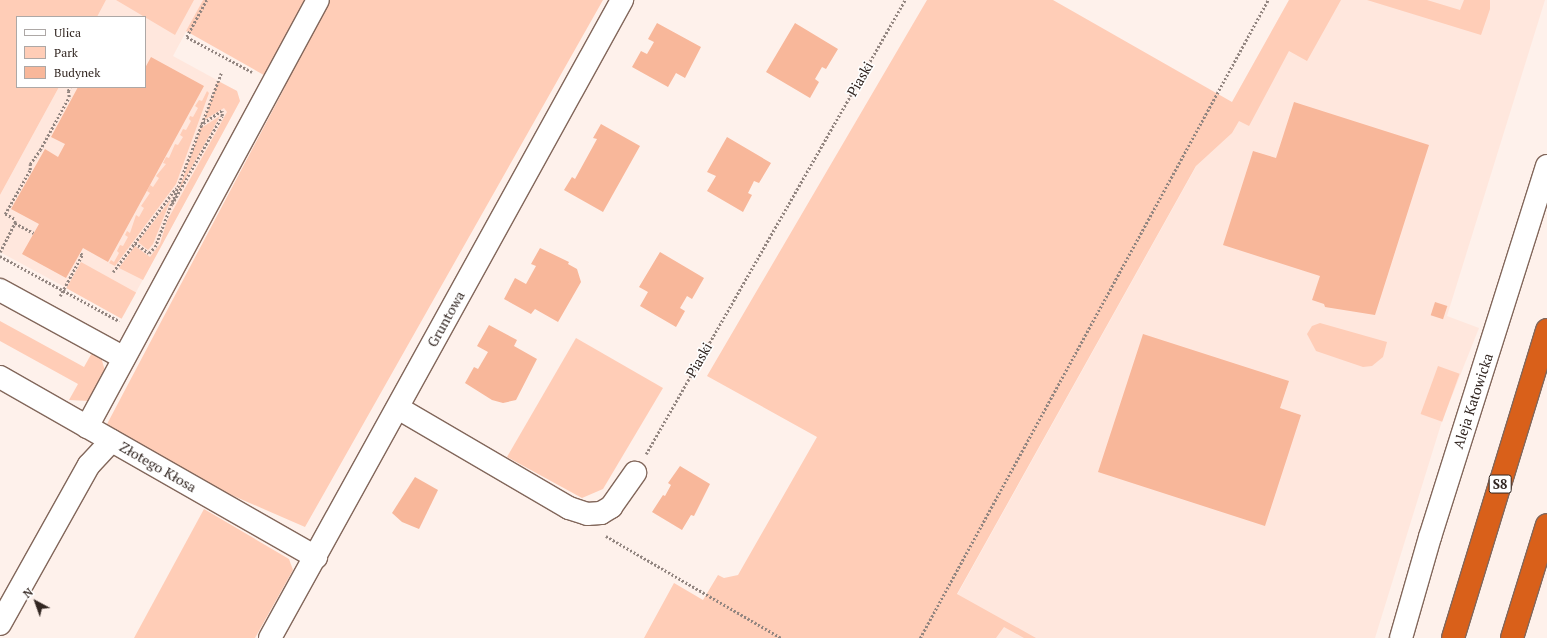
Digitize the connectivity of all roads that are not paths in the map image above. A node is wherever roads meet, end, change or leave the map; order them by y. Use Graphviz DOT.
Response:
graph roads {
  1 [pos="318,0"];
  2 [pos="622,0"];
  3 [pos="1547,166"];
  4 [pos="0,290"];
  5 [pos="1547,330"];
  6 [pos="124,358"];
  7 [pos="0,378"];
  8 [pos="398,408"];
  9 [pos="87,427"];
  10 [pos="111,441"];
  11 [pos="635,473"];
  12 [pos="1547,526"];
  13 [pos="316,557"];
  14 [pos="0,624"];
  15 [pos="270,638"];
  16 [pos="1401,638"];
  17 [pos="1453,638"];
  18 [pos="1512,638"];
  1 -- 6 [label="street"];
  2 -- 8 [label="street, Gruntowa"];
  3 -- 16 [label="street, Aleja Katowicka"];
  4 -- 6 [label="street"];
  5 -- 17 [label="highway, S8"];
  6 -- 9 [label="street"];
  7 -- 9 [label="street, Złotego Kłosa"];
  8 -- 11 [label="street"];
  8 -- 13 [label="street, Gruntowa"];
  9 -- 10 [label="street, Złotego Kłosa"];
  10 -- 13 [label="street, Złotego Kłosa"];
  10 -- 14 [label="street"];
  12 -- 18 [label="highway"];
  13 -- 15 [label="street, Gruntowa"];
}
